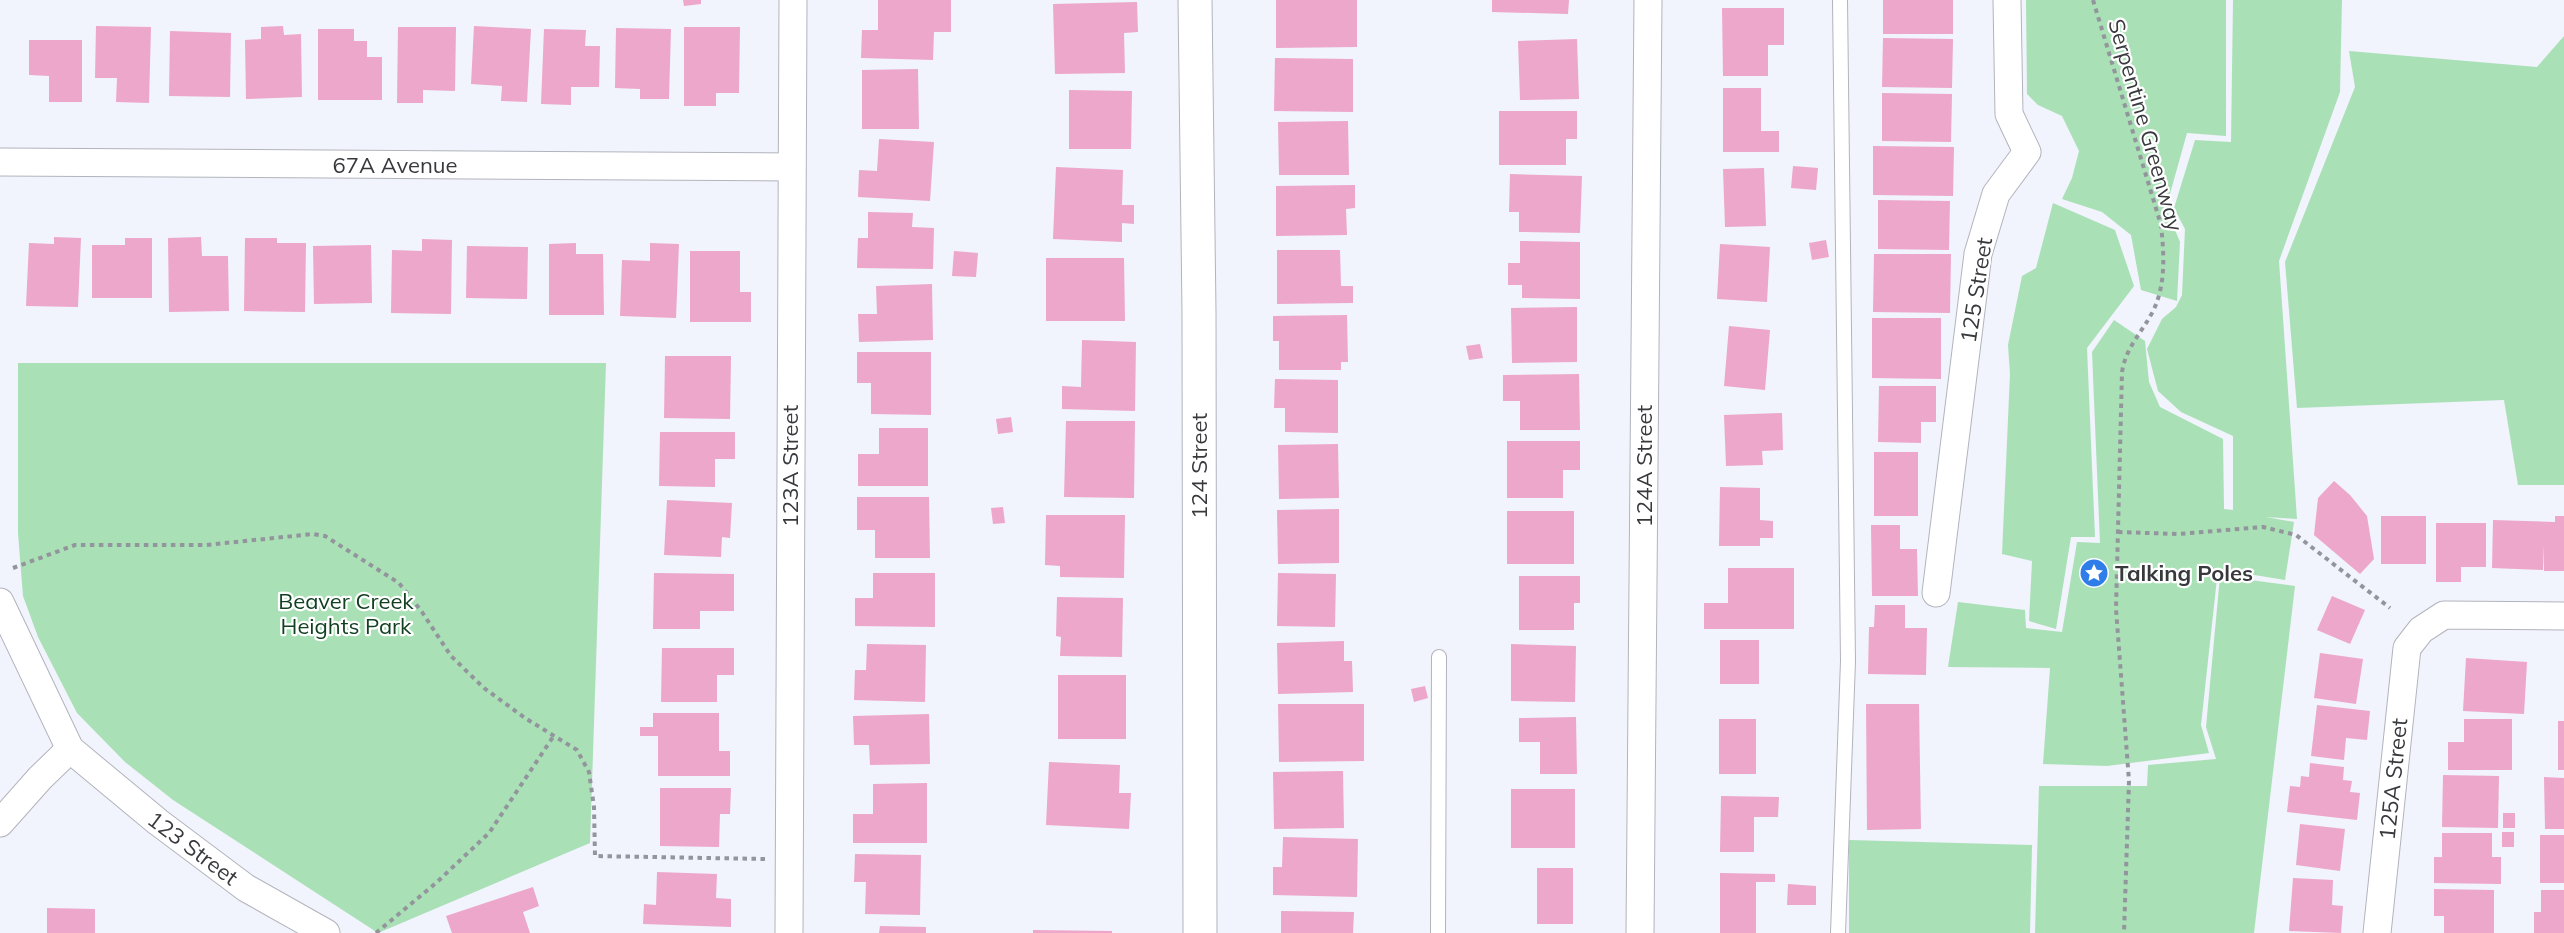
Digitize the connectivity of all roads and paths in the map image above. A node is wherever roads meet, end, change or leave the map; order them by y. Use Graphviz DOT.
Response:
graph roads {
  1 [pos="793,0"];
  2 [pos="1195,0"];
  3 [pos="1648,0"];
  4 [pos="1840,0"];
  5 [pos="2007,0"];
  6 [pos="2093,0"];
  7 [pos="0,162"];
  8 [pos="790,167"];
  9 [pos="2118,532"];
  10 [pos="13,568"];
  11 [pos="1936,593"];
  12 [pos="0,602"];
  13 [pos="2390,608"];
  14 [pos="2564,616"];
  15 [pos="1439,657"];
  16 [pos="554,737"];
  17 [pos="70,749"];
  18 [pos="0,823"];
  19 [pos="768,859"];
  20 [pos="326,933"];
  21 [pos="376,933"];
  22 [pos="789,933"];
  23 [pos="1200,933"];
  24 [pos="1438,933"];
  25 [pos="1641,933"];
  26 [pos="1838,933"];
  27 [pos="2124,933"];
  28 [pos="2377,933"];
  1 -- 8 [label="street, 123A Street"];
  2 -- 23 [label="street, 124 Street"];
  3 -- 25 [label="street, 124A Street"];
  4 -- 26 [label="lane"];
  5 -- 11 [label="street, 125 Street"];
  6 -- 9 [label="path, Serpentine Greenway"];
  7 -- 8 [label="street, 67A Avenue"];
  8 -- 22 [label="street, 123A Street"];
  9 -- 13 [label="path"];
  9 -- 27 [label="path, Serpentine Greenway"];
  10 -- 16 [label="path"];
  12 -- 17 [label="street"];
  14 -- 28 [label="street, 125A Street"];
  15 -- 24 [label="lane"];
  16 -- 19 [label="path"];
  16 -- 21 [label="path"];
  17 -- 18 [label="street"];
  17 -- 20 [label="street, 123 Street"];
}
